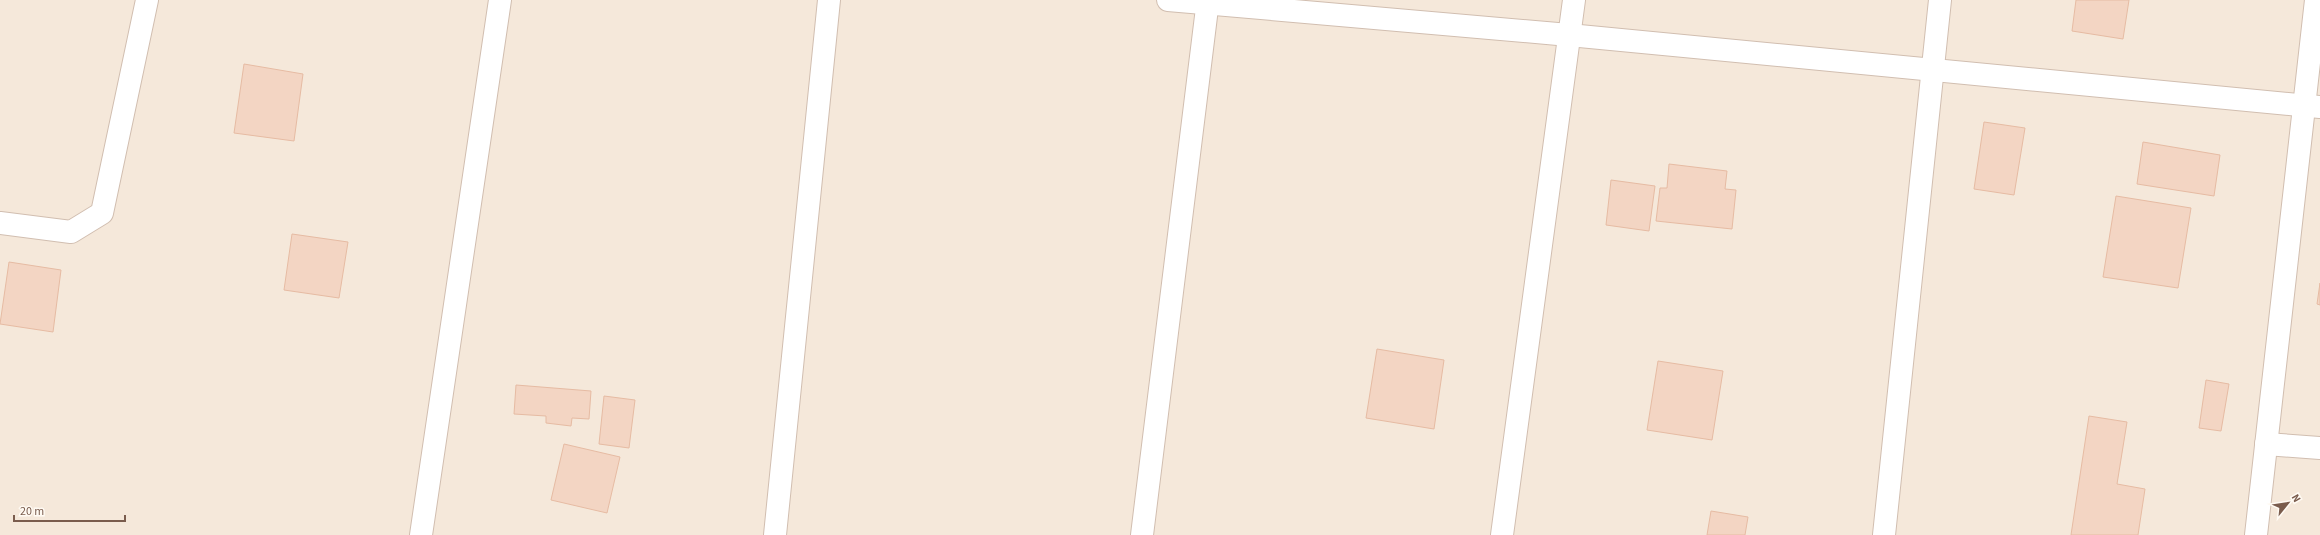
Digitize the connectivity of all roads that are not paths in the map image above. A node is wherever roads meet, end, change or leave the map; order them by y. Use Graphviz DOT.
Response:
graph roads {
  1 [pos="147,0"];
  2 [pos="500,0"];
  3 [pos="829,0"];
  4 [pos="1168,0"];
  5 [pos="1574,0"];
  6 [pos="1940,0"];
  7 [pos="2316,0"];
  8 [pos="1208,2"];
  9 [pos="1569,35"];
  10 [pos="1934,70"];
  11 [pos="2312,106"];
  12 [pos="0,223"];
  13 [pos="2266,444"];
  14 [pos="2320,448"];
  15 [pos="421,535"];
  16 [pos="775,535"];
  17 [pos="1142,535"];
  18 [pos="1502,535"];
  19 [pos="1884,535"];
  20 [pos="2256,535"];
  1 -- 12 [label="street"];
  2 -- 15 [label="street"];
  3 -- 16 [label="street"];
  4 -- 8 [label="street"];
  5 -- 9 [label="street"];
  6 -- 10 [label="street"];
  7 -- 11 [label="street"];
  8 -- 9 [label="street"];
  8 -- 17 [label="street"];
  9 -- 10 [label="street"];
  9 -- 18 [label="street"];
  10 -- 11 [label="street"];
  10 -- 19 [label="street"];
  11 -- 13 [label="street"];
  13 -- 14 [label="street"];
  13 -- 20 [label="street"];
}
